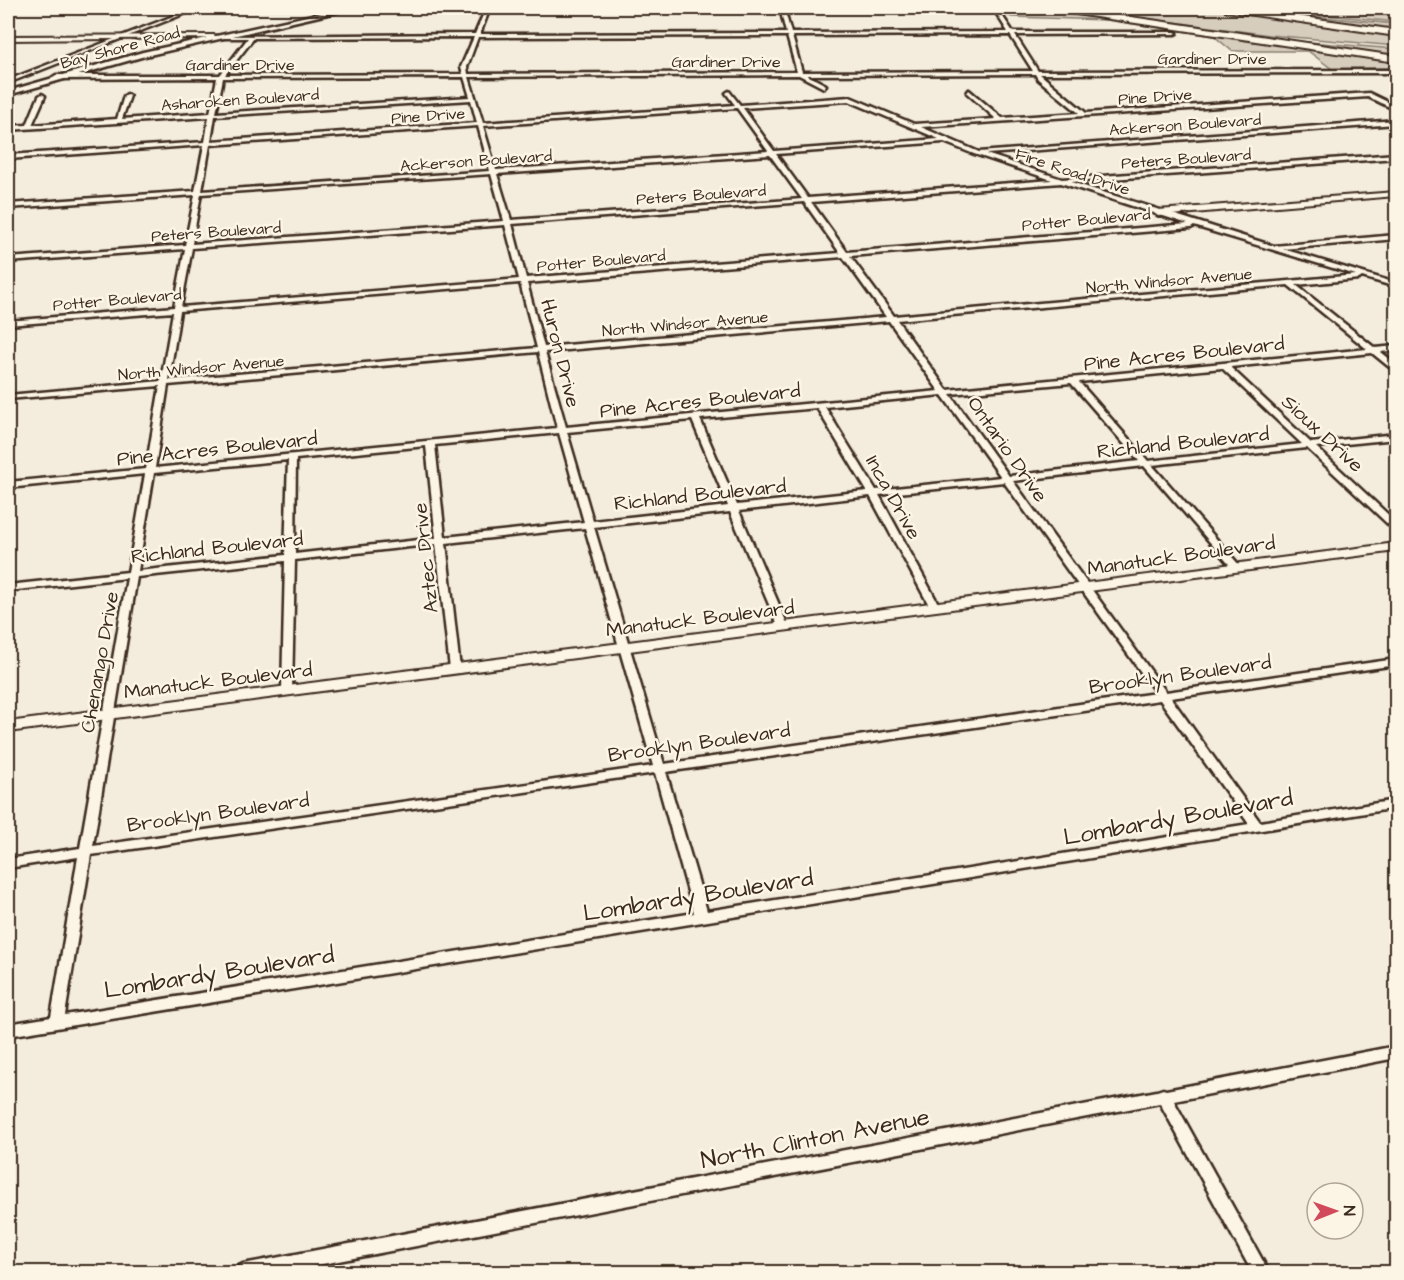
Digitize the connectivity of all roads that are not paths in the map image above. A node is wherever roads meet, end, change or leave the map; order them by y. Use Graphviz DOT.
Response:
graph roads {
  1 [pos="197,8"];
  2 [pos="341,8"];
  3 [pos="351,8"];
  4 [pos="488,8"];
  5 [pos="782,8"];
  6 [pos="995,8"];
  7 [pos="1056,8"];
  8 [pos="1226,8"];
  9 [pos="1246,8"];
  10 [pos="1124,17"];
  11 [pos="275,23"];
  12 [pos="1396,23"];
  13 [pos="252,33"];
  14 [pos="1012,33"];
  15 [pos="1175,33"];
  16 [pos="1396,33"];
  17 [pos="788,34"];
  18 [pos="476,36"];
  19 [pos="214,37"];
  20 [pos="8,38"];
  21 [pos="116,38"];
  22 [pos="173,38"];
  23 [pos="174,46"];
  24 [pos="1389,47"];
  25 [pos="1396,59"];
  26 [pos="1396,71"];
  27 [pos="1037,73"];
  28 [pos="801,74"];
  29 [pos="466,76"];
  30 [pos="56,77"];
  31 [pos="220,77"];
  32 [pos="8,82"];
  33 [pos="824,86"];
  34 [pos="969,92"];
  35 [pos="8,93"];
  36 [pos="729,93"];
  37 [pos="42,96"];
  38 [pos="127,96"];
  39 [pos="474,98"];
  40 [pos="850,99"];
  41 [pos="738,107"];
  42 [pos="1396,108"];
  43 [pos="212,115"];
  44 [pos="1085,115"];
  45 [pos="1001,120"];
  46 [pos="119,121"];
  47 [pos="1396,122"];
  48 [pos="482,124"];
  49 [pos="29,126"];
  50 [pos="913,126"];
  51 [pos="8,128"];
  52 [pos="945,140"];
  53 [pos="207,143"];
  54 [pos="771,153"];
  55 [pos="976,153"];
  56 [pos="1396,156"];
  57 [pos="8,157"];
  58 [pos="494,172"];
  59 [pos="1060,181"];
  60 [pos="198,193"];
  61 [pos="1396,194"];
  62 [pos="806,200"];
  63 [pos="8,206"];
  64 [pos="1158,213"];
  65 [pos="508,223"];
  66 [pos="1197,225"];
  67 [pos="1396,237"];
  68 [pos="190,246"];
  69 [pos="1270,248"];
  70 [pos="845,254"];
  71 [pos="8,260"];
  72 [pos="1366,276"];
  73 [pos="523,281"];
  74 [pos="1288,283"];
  75 [pos="1396,285"];
  76 [pos="177,309"];
  77 [pos="893,318"];
  78 [pos="8,323"];
  79 [pos="1396,348"];
  80 [pos="542,350"];
  81 [pos="1375,351"];
  82 [pos="1224,365"];
  83 [pos="1396,368"];
  84 [pos="1073,380"];
  85 [pos="166,383"];
  86 [pos="946,393"];
  87 [pos="8,397"];
  88 [pos="820,405"];
  89 [pos="694,417"];
  90 [pos="562,430"];
  91 [pos="1396,436"];
  92 [pos="430,443"];
  93 [pos="1310,446"];
  94 [pos="292,457"];
  95 [pos="1147,464"];
  96 [pos="150,471"];
  97 [pos="1007,479"];
  98 [pos="8,485"];
  99 [pos="873,493"];
  100 [pos="734,509"];
  101 [pos="589,525"];
  102 [pos="1396,527"];
  103 [pos="442,541"];
  104 [pos="1396,547"];
  105 [pos="290,557"];
  106 [pos="1237,568"];
  107 [pos="132,574"];
  108 [pos="8,588"];
  109 [pos="1085,588"];
  110 [pos="935,607"];
  111 [pos="783,626"];
  112 [pos="624,647"];
  113 [pos="1396,662"];
  114 [pos="455,669"];
  115 [pos="287,690"];
  116 [pos="1162,696"];
  117 [pos="109,713"];
  118 [pos="8,727"];
  119 [pos="658,767"];
  120 [pos="1396,804"];
  121 [pos="1257,826"];
  122 [pos="85,852"];
  123 [pos="8,863"];
  124 [pos="702,917"];
  125 [pos="57,1022"];
  126 [pos="8,1030"];
  127 [pos="1396,1052"];
  128 [pos="1162,1095"];
  129 [pos="243,1272"];
  130 [pos="1261,1272"];
  1 -- 21 [label="street"];
  2 -- 11 [label="main road, Bay Shore Road"];
  3 -- 11 [label="main road, Bay Shore Road"];
  4 -- 18 [label="street"];
  5 -- 17 [label="street"];
  6 -- 14 [label="street"];
  7 -- 10 [label="highway"];
  8 -- 16 [label="highway"];
  9 -- 12 [label="highway"];
  10 -- 24 [label="highway"];
  10 -- 25 [label="highway"];
  11 -- 13 [label="main road, Bay Shore Road"];
  13 -- 18 [label="street"];
  13 -- 19 [label="main road, Bay Shore Road"];
  13 -- 31 [label="street, Chenango Drive"];
  14 -- 15 [label="street"];
  14 -- 17 [label="street"];
  14 -- 27 [label="street"];
  17 -- 18 [label="street"];
  17 -- 28 [label="street"];
  18 -- 29 [label="street"];
  19 -- 22 [label="street"];
  19 -- 23 [label="main road, Bay Shore Road"];
  20 -- 21 [label="street"];
  21 -- 22 [label="street"];
  21 -- 32 [label="street"];
  22 -- 23 [label="main road"];
  23 -- 30 [label="main road, Bay Shore Road"];
  26 -- 27 [label="street, Gardiner Drive"];
  27 -- 28 [label="street, Gardiner Drive"];
  27 -- 44 [label="street"];
  28 -- 29 [label="street, Gardiner Drive"];
  28 -- 33 [label="street"];
  29 -- 31 [label="street, Gardiner Drive"];
  29 -- 39 [label="street, Huron Drive"];
  30 -- 31 [label="street, Gardiner Drive"];
  30 -- 35 [label="main road, Bay Shore Road"];
  31 -- 43 [label="street, Chenango Drive"];
  34 -- 45 [label="street"];
  36 -- 41 [label="street, Ontario Drive"];
  37 -- 49 [label="street"];
  38 -- 46 [label="street"];
  39 -- 43 [label="street, Asharoken Boulevard"];
  39 -- 48 [label="street, Huron Drive"];
  40 -- 41 [label="street, Pine Drive"];
  40 -- 50 [label="street, Fire Road Drive"];
  41 -- 48 [label="street, Pine Drive"];
  41 -- 54 [label="street, Ontario Drive"];
  42 -- 44 [label="street, Pine Drive"];
  43 -- 46 [label="street, Asharoken Boulevard"];
  43 -- 53 [label="street, Chenango Drive"];
  44 -- 45 [label="street, Pine Drive"];
  45 -- 50 [label="street, Pine Drive"];
  46 -- 49 [label="street, Asharoken Boulevard"];
  47 -- 55 [label="street, Ackerson Boulevard"];
  48 -- 53 [label="street, Pine Drive"];
  48 -- 58 [label="street, Huron Drive"];
  49 -- 51 [label="street, Asharoken Boulevard"];
  50 -- 52 [label="street, Fire Road Drive"];
  52 -- 54 [label="street, Ackerson Boulevard"];
  52 -- 55 [label="street, Fire Road Drive"];
  53 -- 57 [label="street, Pine Drive"];
  53 -- 60 [label="street, Chenango Drive"];
  54 -- 58 [label="street, Ackerson Boulevard"];
  54 -- 62 [label="street, Ontario Drive"];
  55 -- 59 [label="street, Fire Road Drive"];
  56 -- 59 [label="street, Peters Boulevard"];
  58 -- 60 [label="street, Ackerson Boulevard"];
  58 -- 65 [label="street, Huron Drive"];
  59 -- 62 [label="street, Peters Boulevard"];
  59 -- 64 [label="street, Fire Road Drive"];
  60 -- 63 [label="street, Ackerson Boulevard"];
  60 -- 68 [label="street, Chenango Drive"];
  61 -- 64 [label="street, Potter Boulevard"];
  62 -- 65 [label="street, Peters Boulevard"];
  62 -- 70 [label="street, Ontario Drive"];
  64 -- 66 [label="street, Fire Road Drive"];
  65 -- 68 [label="street, Peters Boulevard"];
  65 -- 73 [label="street, Huron Drive"];
  66 -- 69 [label="street, Fire Road Drive"];
  66 -- 70 [label="street, Potter Boulevard"];
  67 -- 69 [label="street"];
  68 -- 71 [label="street, Peters Boulevard"];
  68 -- 76 [label="street, Chenango Drive"];
  69 -- 72 [label="street, Fire Road Drive"];
  70 -- 73 [label="street, Potter Boulevard"];
  70 -- 77 [label="street, Ontario Drive"];
  72 -- 74 [label="street, North Windsor Avenue"];
  72 -- 75 [label="street, Fire Road Drive"];
  73 -- 76 [label="street, Potter Boulevard"];
  73 -- 80 [label="street, Huron Drive"];
  74 -- 77 [label="street, North Windsor Avenue"];
  74 -- 81 [label="street"];
  76 -- 78 [label="street, Potter Boulevard"];
  76 -- 85 [label="street, Chenango Drive"];
  77 -- 80 [label="street, North Windsor Avenue"];
  77 -- 86 [label="street, Ontario Drive"];
  79 -- 81 [label="street, Pine Acres Boulevard"];
  80 -- 85 [label="street, North Windsor Avenue"];
  80 -- 90 [label="street, Huron Drive"];
  81 -- 82 [label="street, Pine Acres Boulevard"];
  81 -- 83 [label="street"];
  82 -- 84 [label="street, Pine Acres Boulevard"];
  82 -- 93 [label="street, Sioux Drive"];
  84 -- 86 [label="street, Pine Acres Boulevard"];
  84 -- 95 [label="street"];
  85 -- 87 [label="street, North Windsor Avenue"];
  85 -- 96 [label="street, Chenango Drive"];
  86 -- 88 [label="street, Pine Acres Boulevard"];
  86 -- 97 [label="street, Ontario Drive"];
  88 -- 89 [label="street, Pine Acres Boulevard"];
  88 -- 99 [label="street, Inca Drive"];
  89 -- 90 [label="street, Pine Acres Boulevard"];
  89 -- 100 [label="street"];
  90 -- 92 [label="street, Pine Acres Boulevard"];
  90 -- 101 [label="street, Huron Drive"];
  91 -- 93 [label="street, Richland Boulevard"];
  92 -- 94 [label="street, Pine Acres Boulevard"];
  92 -- 103 [label="street, Aztec Drive"];
  93 -- 95 [label="street, Richland Boulevard"];
  93 -- 102 [label="street, Sioux Drive"];
  94 -- 96 [label="street, Pine Acres Boulevard"];
  94 -- 105 [label="street"];
  95 -- 97 [label="street, Richland Boulevard"];
  95 -- 106 [label="street"];
  96 -- 98 [label="street, Pine Acres Boulevard"];
  96 -- 107 [label="street, Chenango Drive"];
  97 -- 99 [label="street, Richland Boulevard"];
  97 -- 109 [label="street, Ontario Drive"];
  99 -- 100 [label="street, Richland Boulevard"];
  99 -- 110 [label="street, Inca Drive"];
  100 -- 101 [label="street, Richland Boulevard"];
  100 -- 111 [label="street"];
  101 -- 103 [label="street, Richland Boulevard"];
  101 -- 112 [label="street, Huron Drive"];
  103 -- 105 [label="street, Richland Boulevard"];
  103 -- 114 [label="street, Aztec Drive"];
  104 -- 106 [label="street, Manatuck Boulevard"];
  105 -- 107 [label="street, Richland Boulevard"];
  105 -- 115 [label="street"];
  106 -- 109 [label="street, Manatuck Boulevard"];
  107 -- 108 [label="street, Richland Boulevard"];
  107 -- 117 [label="street, Chenango Drive"];
  109 -- 110 [label="street, Manatuck Boulevard"];
  109 -- 116 [label="street, Ontario Drive"];
  110 -- 111 [label="street, Manatuck Boulevard"];
  111 -- 112 [label="street, Manatuck Boulevard"];
  112 -- 114 [label="street, Manatuck Boulevard"];
  112 -- 119 [label="street, Huron Drive"];
  113 -- 116 [label="street, Brooklyn Boulevard"];
  114 -- 115 [label="street, Manatuck Boulevard"];
  115 -- 117 [label="street, Manatuck Boulevard"];
  116 -- 119 [label="street, Brooklyn Boulevard"];
  116 -- 121 [label="street, Ontario Drive"];
  117 -- 118 [label="street, Manatuck Boulevard"];
  117 -- 122 [label="street, Chenango Drive"];
  119 -- 122 [label="street, Brooklyn Boulevard"];
  119 -- 124 [label="street, Huron Drive"];
  120 -- 121 [label="street, Lombardy Boulevard"];
  121 -- 124 [label="street, Lombardy Boulevard"];
  122 -- 123 [label="street, Brooklyn Boulevard"];
  122 -- 125 [label="street, Chenango Drive"];
  124 -- 125 [label="street, Lombardy Boulevard"];
  125 -- 126 [label="street, Lombardy Boulevard"];
  127 -- 128 [label="street, North Clinton Avenue"];
  128 -- 129 [label="street, North Clinton Avenue"];
  128 -- 130 [label="street"];
}
